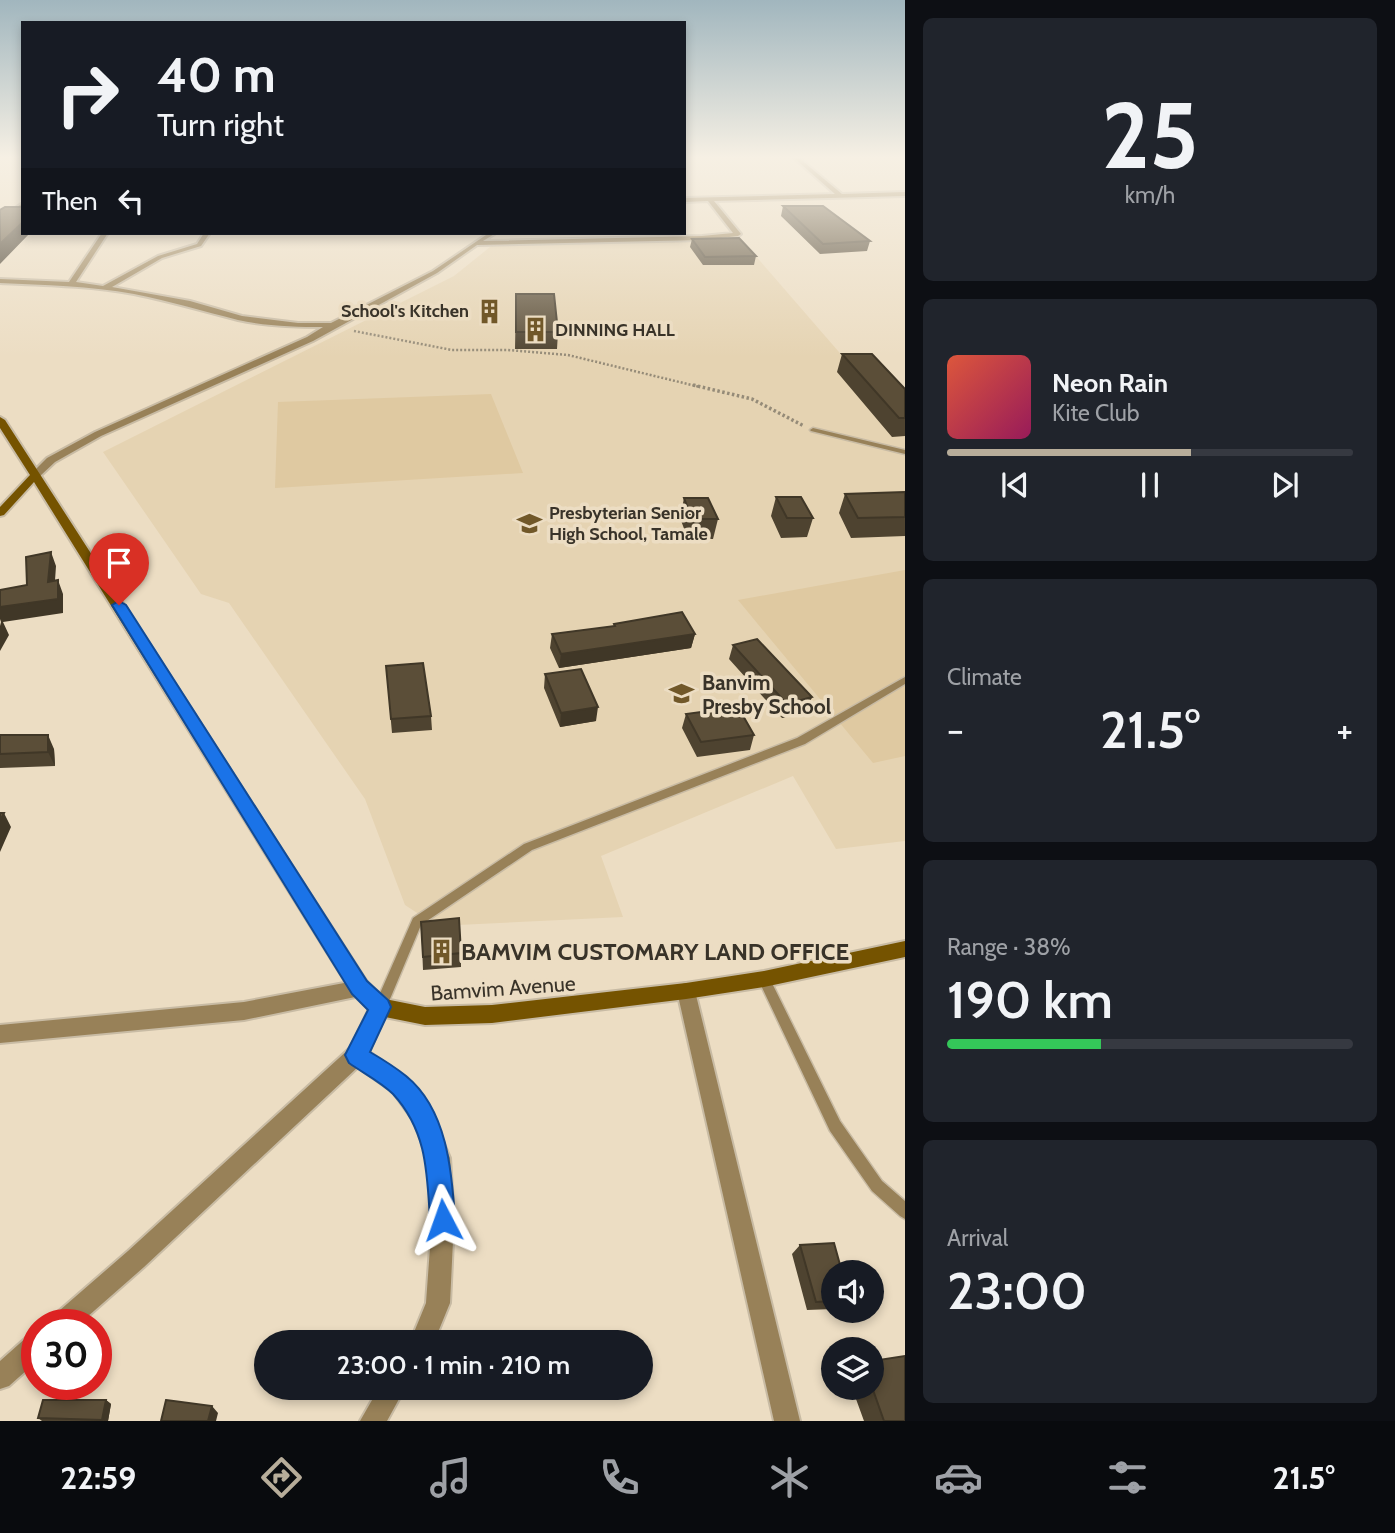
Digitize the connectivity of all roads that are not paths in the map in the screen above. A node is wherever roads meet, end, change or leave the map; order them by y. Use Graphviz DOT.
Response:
graph roads {
  1 [pos="730,224"];
  2 [pos="104,235"];
  3 [pos="206,235"];
  4 [pos="489,235"];
  5 [pos="472,243"];
  6 [pos="0,281"];
  7 [pos="71,284"];
  8 [pos="105,288"];
  9 [pos="331,326"];
  10 [pos="1,422"];
  11 [pos="813,430"];
  12 [pos="905,452"];
  13 [pos="35,475"];
  14 [pos="0,513"];
  15 [pos="905,680"];
  16 [pos="905,948"];
  17 [pos="764,979"];
  18 [pos="360,988"];
  19 [pos="686,991"];
  20 [pos="380,1007"];
  21 [pos="0,1034"];
  22 [pos="356,1055"];
  23 [pos="905,1211"];
  24 [pos="78,1309"];
  25 [pos="427,1330"];
  26 [pos="21,1359"];
  27 [pos="0,1377"];
  28 [pos="386,1400"];
  29 [pos="373,1421"];
  30 [pos="787,1421"];
  1 -- 5 [label="street"];
  2 -- 7 [label="street"];
  3 -- 8 [label="street"];
  4 -- 5 [label="street"];
  5 -- 9 [label="street"];
  6 -- 7 [label="street"];
  7 -- 8 [label="street"];
  8 -- 9 [label="street"];
  9 -- 13 [label="street"];
  10 -- 13 [label="street"];
  11 -- 12 [label="lane"];
  13 -- 14 [label="street"];
  13 -- 18 [label="street"];
  15 -- 20 [label="lane"];
  16 -- 17 [label="street, Bamvim Avenue"];
  17 -- 19 [label="street, Bamvim Avenue"];
  17 -- 23 [label="lane"];
  18 -- 20 [label="street"];
  18 -- 21 [label="street"];
  19 -- 20 [label="street, Bamvim Avenue"];
  19 -- 30 [label="street"];
  20 -- 22 [label="street"];
  22 -- 24 [label="street"];
  22 -- 25 [label="street"];
  26 -- 27 [label="street"];
  28 -- 29 [label="street"];
}
